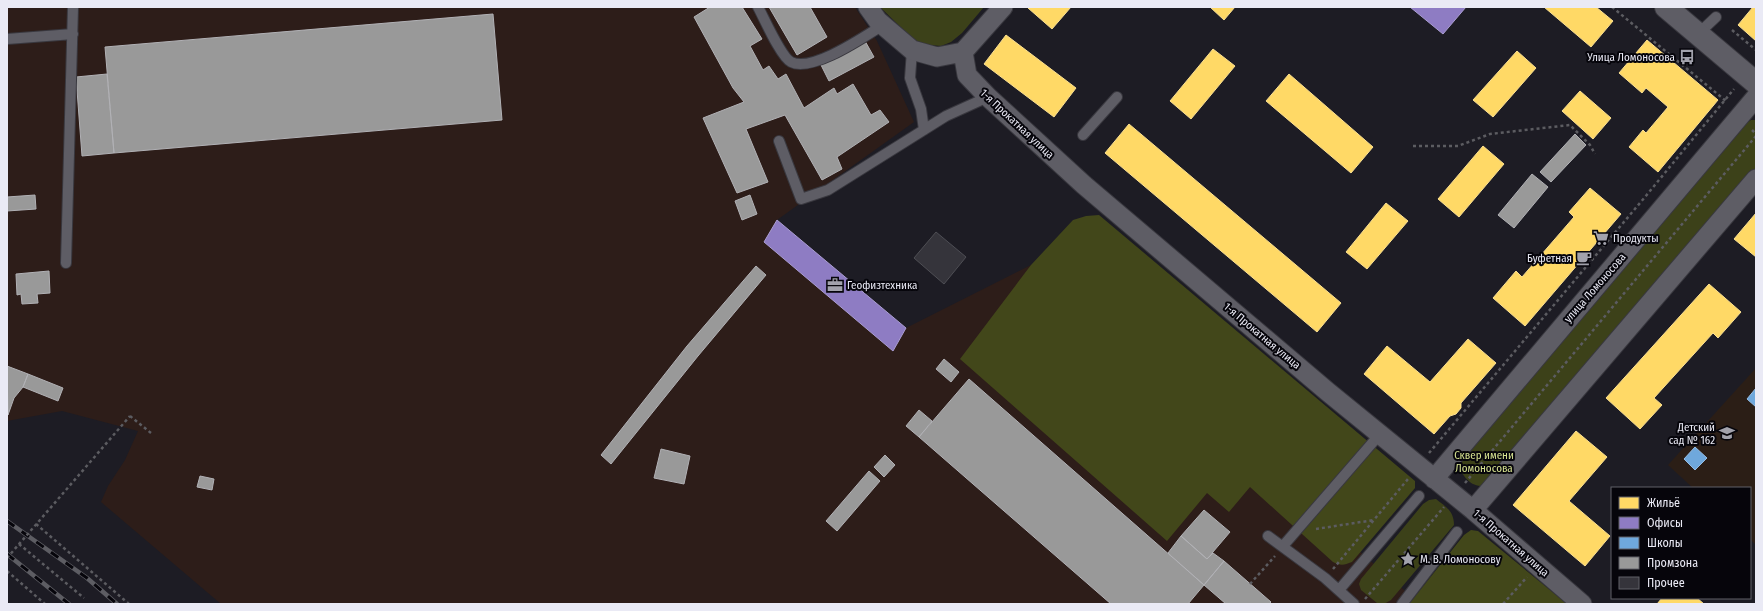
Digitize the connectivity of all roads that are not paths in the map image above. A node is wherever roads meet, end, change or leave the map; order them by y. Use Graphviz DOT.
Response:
graph roads {
  1 [pos="73,7"];
  2 [pos="758,7"];
  3 [pos="868,7"];
  4 [pos="1003,7"];
  5 [pos="1666,7"];
  6 [pos="1716,17"];
  7 [pos="883,25"];
  8 [pos="73,34"];
  9 [pos="1698,34"];
  10 [pos="7,39"];
  11 [pos="912,50"];
  12 [pos="964,52"];
  13 [pos="1751,78"];
  14 [pos="1116,97"];
  15 [pos="1756,97"];
  16 [pos="988,98"];
  17 [pos="924,130"];
  18 [pos="1083,135"];
  19 [pos="779,141"];
  20 [pos="1756,179"];
  21 [pos="66,263"];
  22 [pos="1380,434"];
  23 [pos="1434,479"];
  24 [pos="1420,496"];
  25 [pos="1473,510"];
  26 [pos="1457,532"];
  27 [pos="1268,536"];
  28 [pos="1284,546"];
  29 [pos="1339,590"];
  30 [pos="1354,604"];
  31 [pos="1402,604"];
  32 [pos="1582,604"];
  1 -- 8 [label="lane"];
  2 -- 7 [label="lane"];
  3 -- 7 [label="street"];
  4 -- 12 [label="street"];
  5 -- 9 [label="street"];
  6 -- 9 [label="lane"];
  7 -- 11 [label="street"];
  8 -- 10 [label="lane"];
  8 -- 21 [label="lane"];
  9 -- 13 [label="street"];
  11 -- 12 [label="street"];
  11 -- 17 [label="lane"];
  12 -- 16 [label="street, 1-я Прокатная улица"];
  14 -- 18 [label="lane"];
  15 -- 23 [label="street, улица Ломоносова"];
  16 -- 17 [label="lane"];
  16 -- 22 [label="street, 1-я Прокатная улица"];
  17 -- 19 [label="lane"];
  20 -- 25 [label="street"];
  22 -- 23 [label="street, 1-я Прокатная улица"];
  22 -- 28 [label="lane"];
  23 -- 25 [label="street, 1-я Прокатная улица"];
  24 -- 29 [label="lane"];
  25 -- 32 [label="street, 1-я Прокатная улица"];
  26 -- 31 [label="lane"];
  27 -- 28 [label="lane"];
  28 -- 29 [label="lane"];
  29 -- 30 [label="lane"];
}
